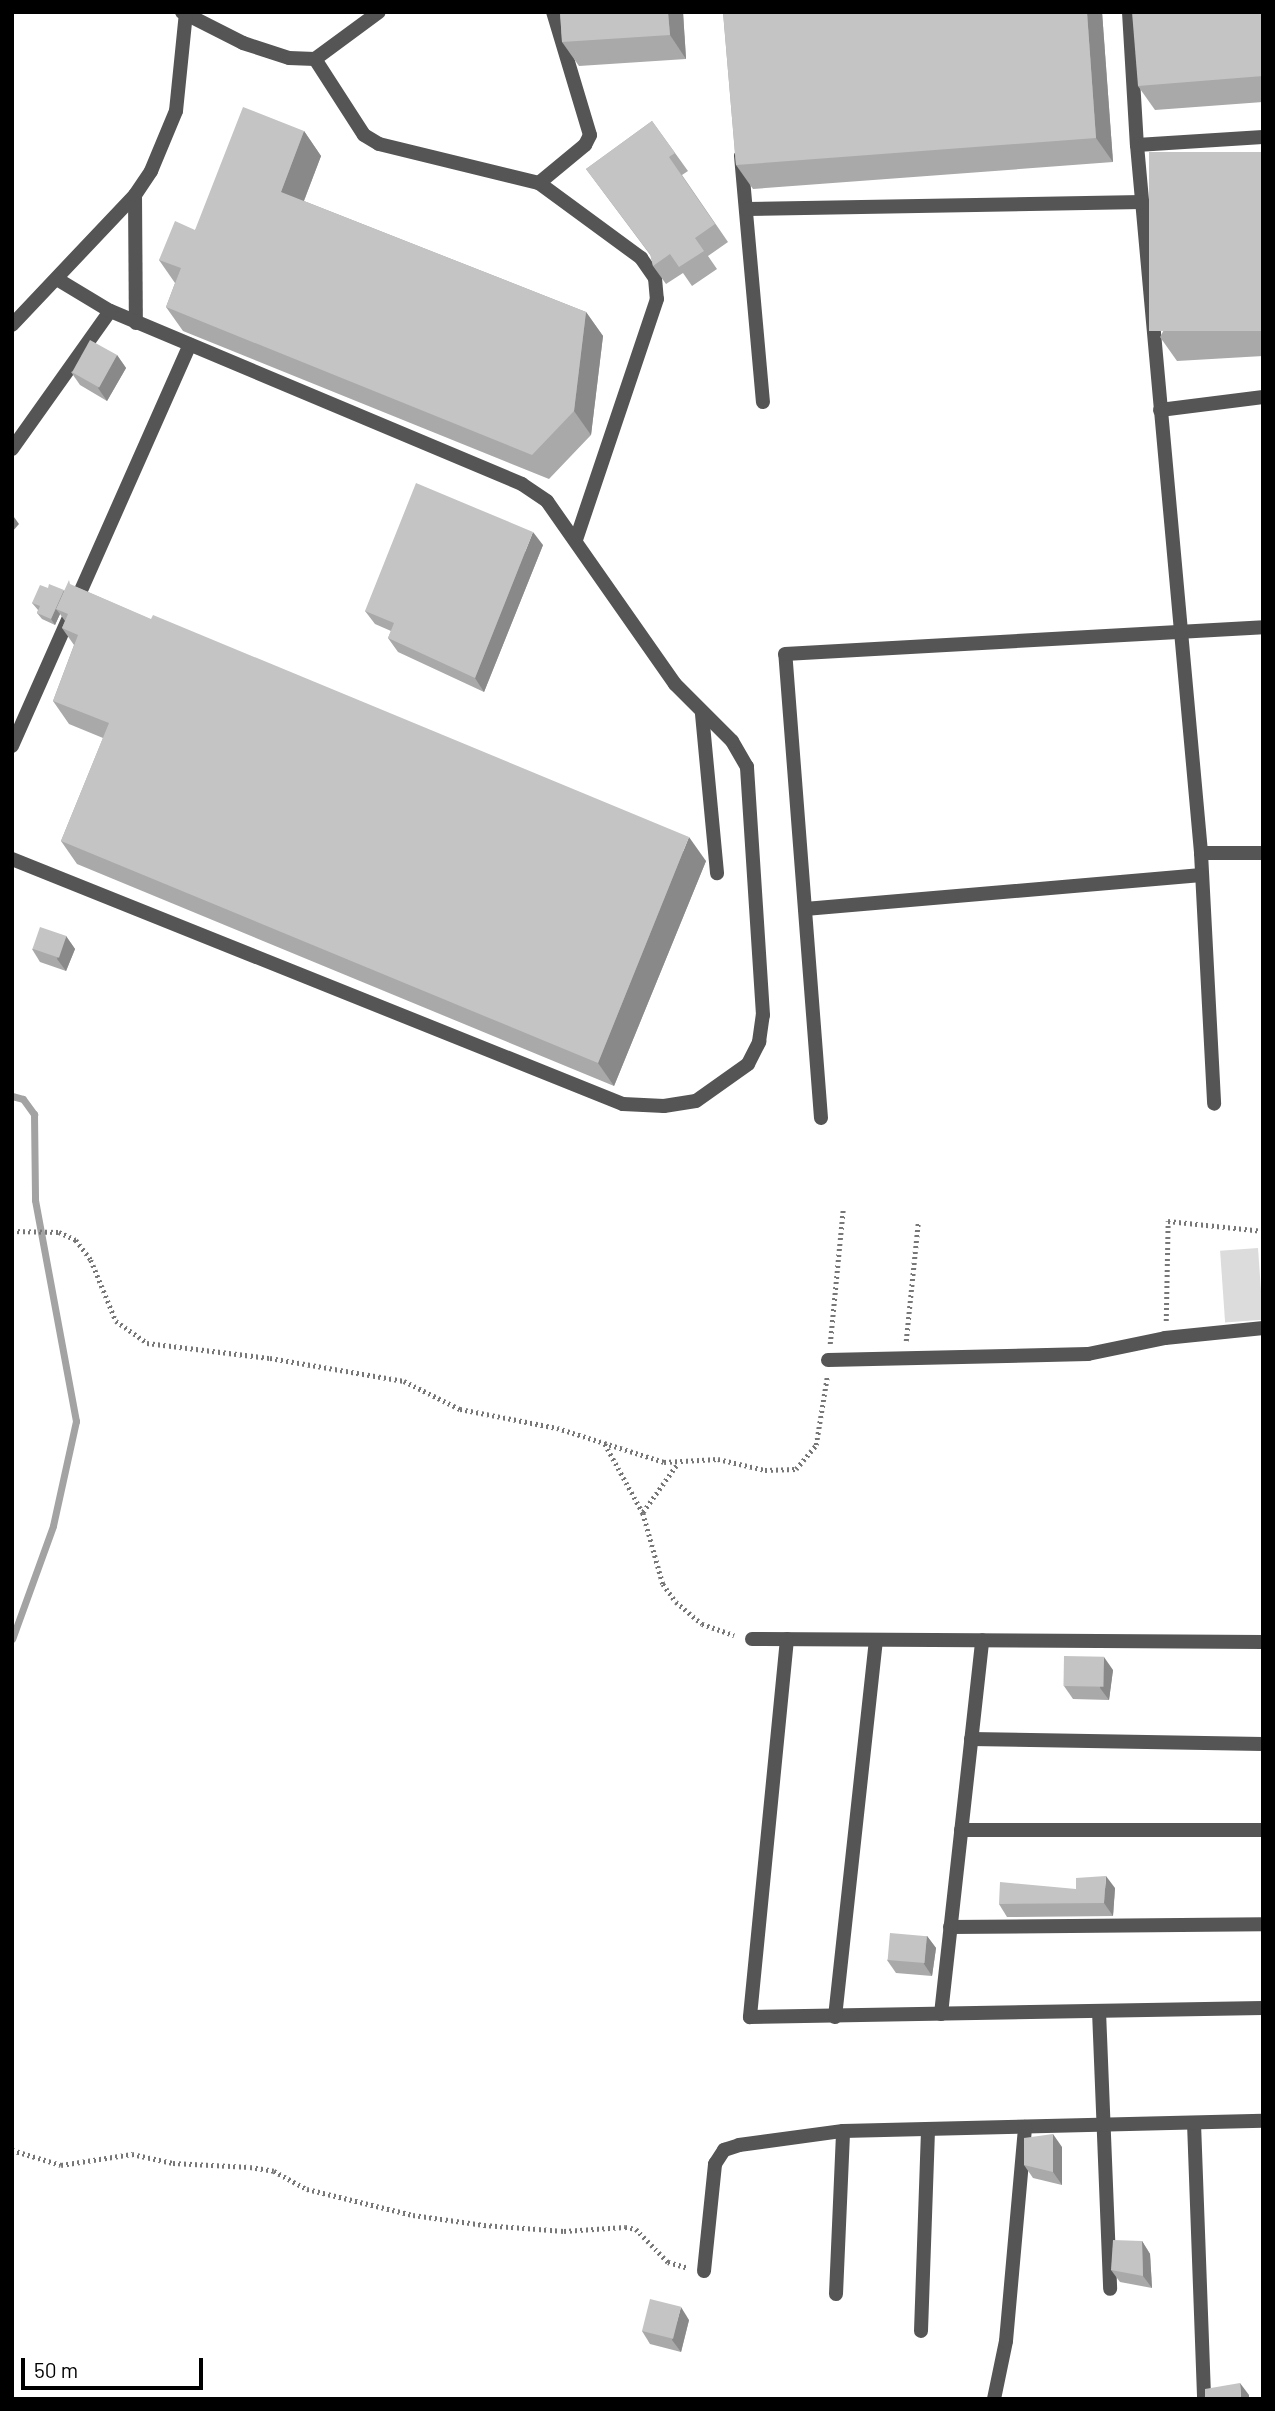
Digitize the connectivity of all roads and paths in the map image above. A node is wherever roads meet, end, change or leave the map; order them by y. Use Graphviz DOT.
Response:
graph roads {
  1 [pos="379,12"];
  2 [pos="553,12"];
  3 [pos="1129,12"];
  4 [pos="185,13"];
  5 [pos="315,59"];
  6 [pos="1263,137"];
  7 [pos="739,143"];
  8 [pos="1137,145"];
  9 [pos="539,183"];
  10 [pos="135,195"];
  11 [pos="1142,202"];
  12 [pos="746,209"];
  13 [pos="57,279"];
  14 [pos="110,311"];
  15 [pos="136,323"];
  16 [pos="12,325"];
  17 [pos="190,345"];
  18 [pos="1263,397"];
  19 [pos="763,402"];
  20 [pos="1160,410"];
  21 [pos="12,449"];
  22 [pos="576,540"];
  23 [pos="1263,627"];
  24 [pos="1180,630"];
  25 [pos="702,714"];
  26 [pos="12,746"];
  27 [pos="1201,853"];
  28 [pos="1263,853"];
  29 [pos="12,859"];
  30 [pos="717,873"];
  31 [pos="1202,876"];
  32 [pos="805,909"];
  33 [pos="1214,1104"];
  34 [pos="821,1118"];
  35 [pos="843,1209"];
  36 [pos="918,1222"];
  37 [pos="12,1231"];
  38 [pos="1263,1231"];
  39 [pos="1263,1328"];
  40 [pos="1165,1338"];
  41 [pos="905,1355"];
  42 [pos="828,1360"];
  43 [pos="606,1444"];
  44 [pos="678,1463"];
  45 [pos="643,1513"];
  46 [pos="752,1639"];
  47 [pos="787,1639"];
  48 [pos="876,1640"];
  49 [pos="982,1640"];
  50 [pos="1263,1642"];
  51 [pos="971,1739"];
  52 [pos="1263,1744"];
  53 [pos="961,1830"];
  54 [pos="1263,1830"];
  55 [pos="1263,1924"];
  56 [pos="950,1927"];
  57 [pos="1263,2008"];
  58 [pos="1099,2011"];
  59 [pos="941,2014"];
  60 [pos="835,2017"];
  61 [pos="1263,2121"];
  62 [pos="1194,2123"];
  63 [pos="1105,2125"];
  64 [pos="1025,2127"];
  65 [pos="928,2130"];
  66 [pos="843,2131"];
  67 [pos="12,2151"];
  68 [pos="704,2271"];
  69 [pos="1110,2289"];
  70 [pos="836,2294"];
  71 [pos="921,2330"];
  72 [pos="994,2399"];
  73 [pos="1203,2399"];
  1 -- 5 [label="street"];
  2 -- 9 [label="street"];
  3 -- 8 [label="street"];
  4 -- 5 [label="street"];
  4 -- 10 [label="street"];
  5 -- 9 [label="street"];
  6 -- 8 [label="street"];
  7 -- 12 [label="street"];
  8 -- 11 [label="street"];
  9 -- 22 [label="street"];
  10 -- 13 [label="street"];
  10 -- 15 [label="street"];
  11 -- 12 [label="street"];
  11 -- 20 [label="street"];
  12 -- 19 [label="street"];
  13 -- 14 [label="street"];
  13 -- 16 [label="street"];
  14 -- 15 [label="street"];
  14 -- 21 [label="street"];
  15 -- 17 [label="street"];
  17 -- 22 [label="street"];
  17 -- 26 [label="street"];
  18 -- 20 [label="street"];
  20 -- 24 [label="street"];
  22 -- 25 [label="street"];
  23 -- 24 [label="street"];
  24 -- 27 [label="street"];
  24 -- 32 [label="street"];
  25 -- 29 [label="street"];
  25 -- 30 [label="street"];
  27 -- 28 [label="street"];
  27 -- 31 [label="street"];
  31 -- 32 [label="street"];
  31 -- 33 [label="street"];
  32 -- 34 [label="street"];
  35 -- 42 [label="path"];
  36 -- 41 [label="path"];
  37 -- 43 [label="path"];
  38 -- 40 [label="path"];
  39 -- 40 [label="street"];
  40 -- 41 [label="street"];
  41 -- 42 [label="street"];
  42 -- 44 [label="path"];
  43 -- 44 [label="path"];
  43 -- 45 [label="path"];
  44 -- 45 [label="path"];
  45 -- 46 [label="path"];
  46 -- 47 [label="street"];
  47 -- 48 [label="street"];
  47 -- 60 [label="street"];
  48 -- 49 [label="street"];
  48 -- 60 [label="street"];
  49 -- 50 [label="street"];
  49 -- 51 [label="street"];
  51 -- 52 [label="street"];
  51 -- 53 [label="street"];
  53 -- 54 [label="street"];
  53 -- 56 [label="street"];
  55 -- 56 [label="street"];
  56 -- 59 [label="street"];
  57 -- 58 [label="street"];
  58 -- 59 [label="street"];
  58 -- 63 [label="street"];
  59 -- 60 [label="street"];
  61 -- 62 [label="street"];
  62 -- 63 [label="street"];
  62 -- 73 [label="street"];
  63 -- 64 [label="street"];
  63 -- 69 [label="street"];
  64 -- 65 [label="street"];
  64 -- 72 [label="street"];
  65 -- 66 [label="street"];
  65 -- 71 [label="street"];
  66 -- 68 [label="street"];
  66 -- 70 [label="street"];
  67 -- 68 [label="path"];
}
